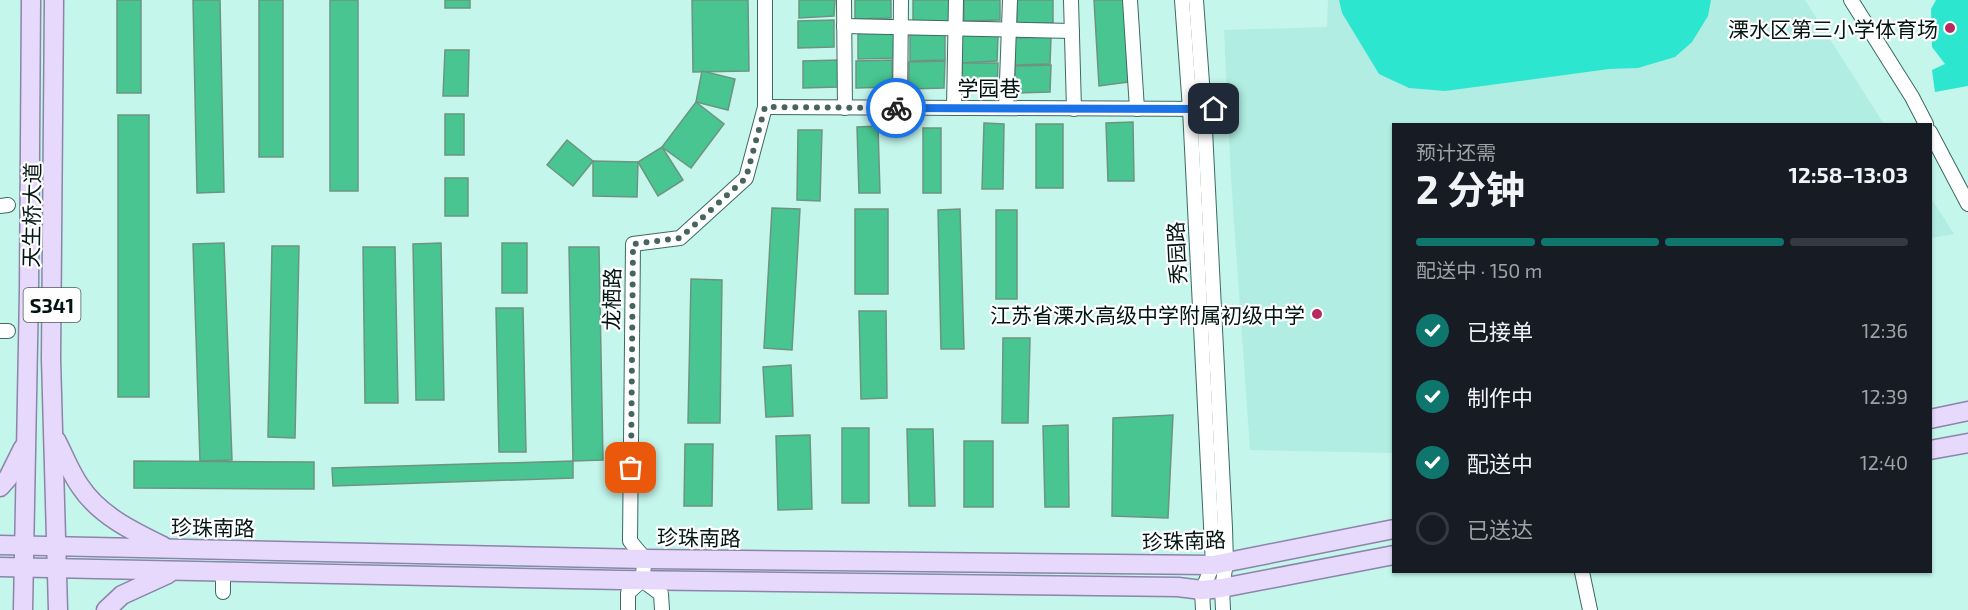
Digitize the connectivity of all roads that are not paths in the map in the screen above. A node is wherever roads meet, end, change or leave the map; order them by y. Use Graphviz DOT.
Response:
graph roads {
  1 [pos="31,0"];
  2 [pos="54,0"];
  3 [pos="765,0"];
  4 [pos="844,0"];
  5 [pos="901,0"];
  6 [pos="956,0"];
  7 [pos="1010,0"];
  8 [pos="1071,0"];
  9 [pos="1130,0"];
  10 [pos="1182,0"];
  11 [pos="1196,0"];
  12 [pos="1851,0"];
  13 [pos="844,26"];
  14 [pos="900,26"];
  15 [pos="955,28"];
  16 [pos="1009,30"];
  17 [pos="1072,31"];
  18 [pos="765,107"];
  19 [pos="845,108"];
  20 [pos="900,108"];
  21 [pos="954,108"];
  22 [pos="1006,108"];
  23 [pos="1074,109"];
  24 [pos="1137,109"];
  25 [pos="1202,109"];
  26 [pos="1925,123"];
  27 [pos="1932,136"];
  28 [pos="1968,204"];
  29 [pos="1968,411"];
  30 [pos="1932,419"];
  31 [pos="54,435"];
  32 [pos="26,441"];
  33 [pos="1968,443"];
  34 [pos="1932,450"];
  35 [pos="0,487"];
  36 [pos="1392,529"];
  37 [pos="0,545"];
  38 [pos="24,545"];
  39 [pos="57,546"];
  40 [pos="167,548"];
  41 [pos="1392,555"];
  42 [pos="645,559"];
  43 [pos="1220,564"];
  44 [pos="0,567"];
  45 [pos="23,568"];
  46 [pos="58,569"];
  47 [pos="173,572"];
  48 [pos="223,573"];
  49 [pos="1582,573"];
  50 [pos="642,580"];
  51 [pos="1222,588"];
  52 [pos="1202,590"];
  53 [pos="223,592"];
  54 [pos="22,610"];
  55 [pos="58,610"];
  56 [pos="106,610"];
  57 [pos="628,610"];
  58 [pos="662,610"];
  59 [pos="1203,610"];
  60 [pos="1223,610"];
  61 [pos="1590,610"];
  1 -- 32 [label="main road, 天生桥大道 / S341"];
  2 -- 31 [label="main road, 天生桥大道 / S341"];
  3 -- 18 [label="street, 龙栖路"];
  4 -- 13 [label="street"];
  5 -- 14 [label="street"];
  6 -- 15 [label="street"];
  7 -- 16 [label="street"];
  8 -- 17 [label="street"];
  9 -- 24 [label="street"];
  10 -- 25 [label="street, 秀园路"];
  11 -- 25 [label="street, 秀园路"];
  12 -- 26 [label="street"];
  13 -- 14 [label="street"];
  13 -- 19 [label="street"];
  14 -- 15 [label="street"];
  14 -- 20 [label="street"];
  15 -- 16 [label="street"];
  15 -- 21 [label="street"];
  16 -- 17 [label="street"];
  16 -- 22 [label="street"];
  17 -- 23 [label="street"];
  18 -- 19 [label="street, 学园巷"];
  18 -- 42 [label="street, 龙栖路"];
  19 -- 20 [label="street, 学园巷"];
  20 -- 21 [label="street, 学园巷"];
  21 -- 22 [label="street, 学园巷"];
  22 -- 23 [label="street, 学园巷"];
  23 -- 24 [label="street, 学园巷"];
  24 -- 25 [label="street, 学园巷"];
  25 -- 43 [label="street, 秀园路"];
  27 -- 28 [label="street"];
  29 -- 30 [label="main road"];
  31 -- 39 [label="main road, 天生桥大道 / S341"];
  31 -- 40 [label="main road"];
  32 -- 35 [label="main road"];
  32 -- 38 [label="main road, 天生桥大道 / S341"];
  33 -- 34 [label="main road"];
  36 -- 43 [label="main road, 珍珠南路"];
  37 -- 38 [label="main road, 珍珠南路"];
  38 -- 39 [label="main road, 珍珠南路"];
  38 -- 45 [label="main road, 天生桥大道 / S341"];
  39 -- 40 [label="main road, 珍珠南路"];
  39 -- 46 [label="main road, 天生桥大道 / S341"];
  40 -- 42 [label="main road, 珍珠南路"];
  41 -- 51 [label="main road, 珍珠南路"];
  42 -- 43 [label="main road, 珍珠南路"];
  42 -- 50 [label="street"];
  43 -- 51 [label="street, 秀园路"];
  43 -- 52 [label="street, 秀园路"];
  44 -- 45 [label="main road, 珍珠南路"];
  45 -- 46 [label="main road, 珍珠南路"];
  45 -- 54 [label="main road, 天生桥大道 / S341"];
  46 -- 47 [label="main road, 珍珠南路"];
  46 -- 55 [label="main road, 天生桥大道 / S341"];
  47 -- 48 [label="main road, 珍珠南路"];
  47 -- 56 [label="main road"];
  48 -- 50 [label="main road, 珍珠南路"];
  48 -- 53 [label="street"];
  49 -- 61 [label="street"];
  50 -- 52 [label="main road, 珍珠南路"];
  50 -- 57 [label="street"];
  50 -- 58 [label="street"];
  51 -- 52 [label="main road, 珍珠南路"];
  51 -- 60 [label="street, 秀园路"];
  52 -- 59 [label="street, 秀园路"];
}
